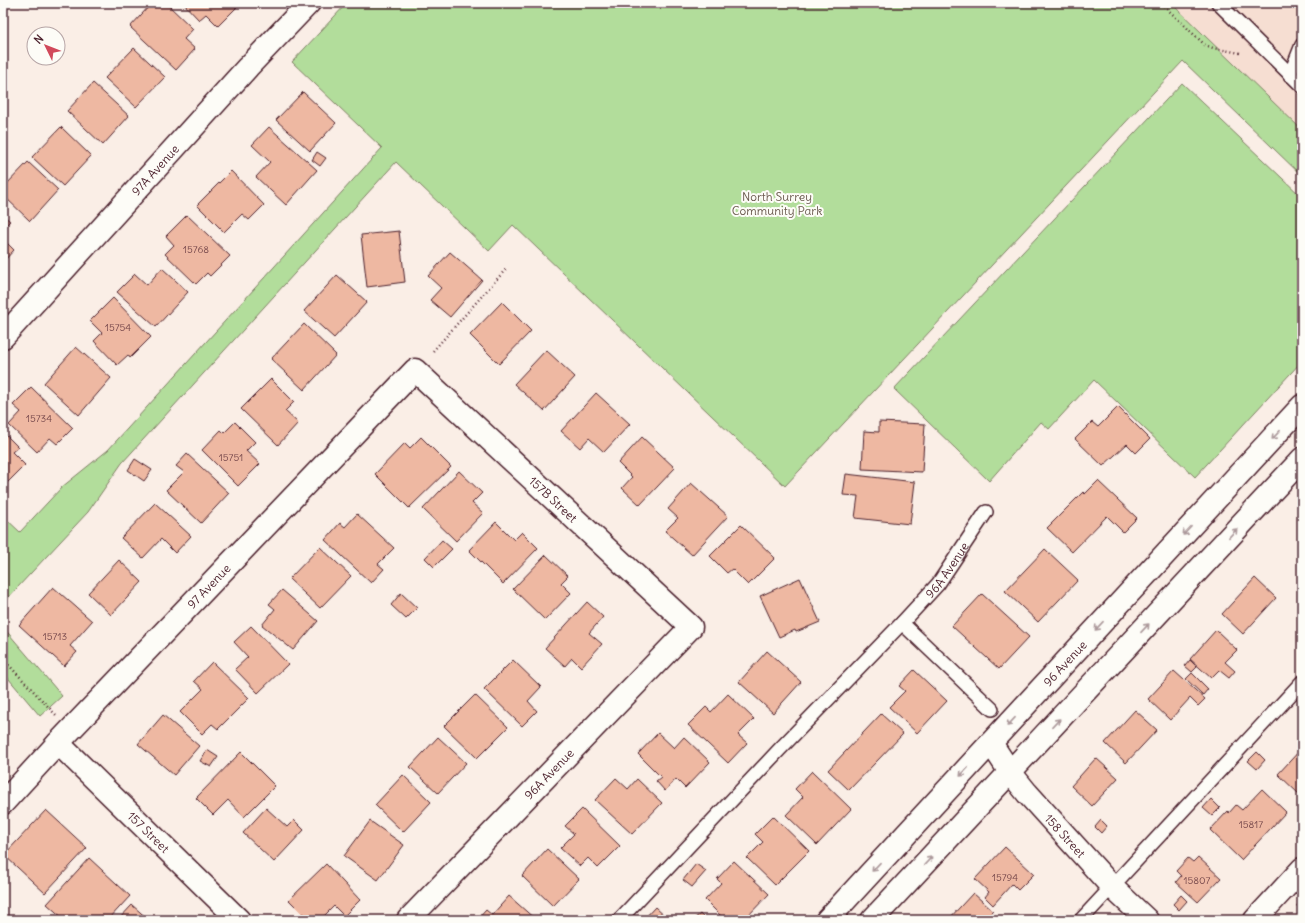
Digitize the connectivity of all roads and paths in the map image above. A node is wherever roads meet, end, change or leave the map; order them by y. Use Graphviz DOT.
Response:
graph roads {
  1 [pos="309,3"];
  2 [pos="1161,3"];
  3 [pos="1218,3"];
  4 [pos="1302,45"];
  5 [pos="1240,53"];
  6 [pos="1290,75"];
  7 [pos="1302,86"];
  8 [pos="506,269"];
  9 [pos="3,338"];
  10 [pos="433,351"];
  11 [pos="415,370"];
  12 [pos="1302,406"];
  13 [pos="1302,459"];
  14 [pos="986,512"];
  15 [pos="902,623"];
  16 [pos="691,627"];
  17 [pos="3,660"];
  18 [pos="1302,682"];
  19 [pos="992,708"];
  20 [pos="60,718"];
  21 [pos="58,743"];
  22 [pos="991,743"];
  23 [pos="1010,772"];
  24 [pos="3,804"];
  25 [pos="1302,869"];
  26 [pos="1112,887"];
  27 [pos="238,920"];
  28 [pos="408,920"];
  29 [pos="619,920"];
  30 [pos="827,920"];
  31 [pos="872,920"];
  32 [pos="1081,920"];
  33 [pos="1147,920"];
  34 [pos="1255,920"];
  1 -- 9 [label="street, 97A Avenue"];
  2 -- 5 [label="path"];
  3 -- 6 [label="lane"];
  4 -- 6 [label="lane"];
  6 -- 7 [label="lane"];
  8 -- 10 [label="path"];
  11 -- 16 [label="street, 157B Street"];
  11 -- 21 [label="street, 97 Avenue"];
  12 -- 22 [label="street, 96 Avenue, one-way"];
  23 -- 13 [label="street, one-way"];
  14 -- 15 [label="lane, 96A Avenue"];
  15 -- 19 [label="lane"];
  15 -- 29 [label="lane, 96A Avenue"];
  16 -- 28 [label="street, 96A Avenue"];
  17 -- 20 [label="path"];
  18 -- 26 [label="lane"];
  21 -- 24 [label="street, 97 Avenue"];
  21 -- 27 [label="street, 157 Street"];
  22 -- 23 [label="street, 158 Street"];
  22 -- 30 [label="street, 96 Avenue, one-way"];
  23 -- 26 [label="street, 158 Street"];
  31 -- 23 [label="street, one-way"];
  25 -- 34 [label="street"];
  26 -- 32 [label="lane"];
  26 -- 33 [label="street, 158 Street"];
}
